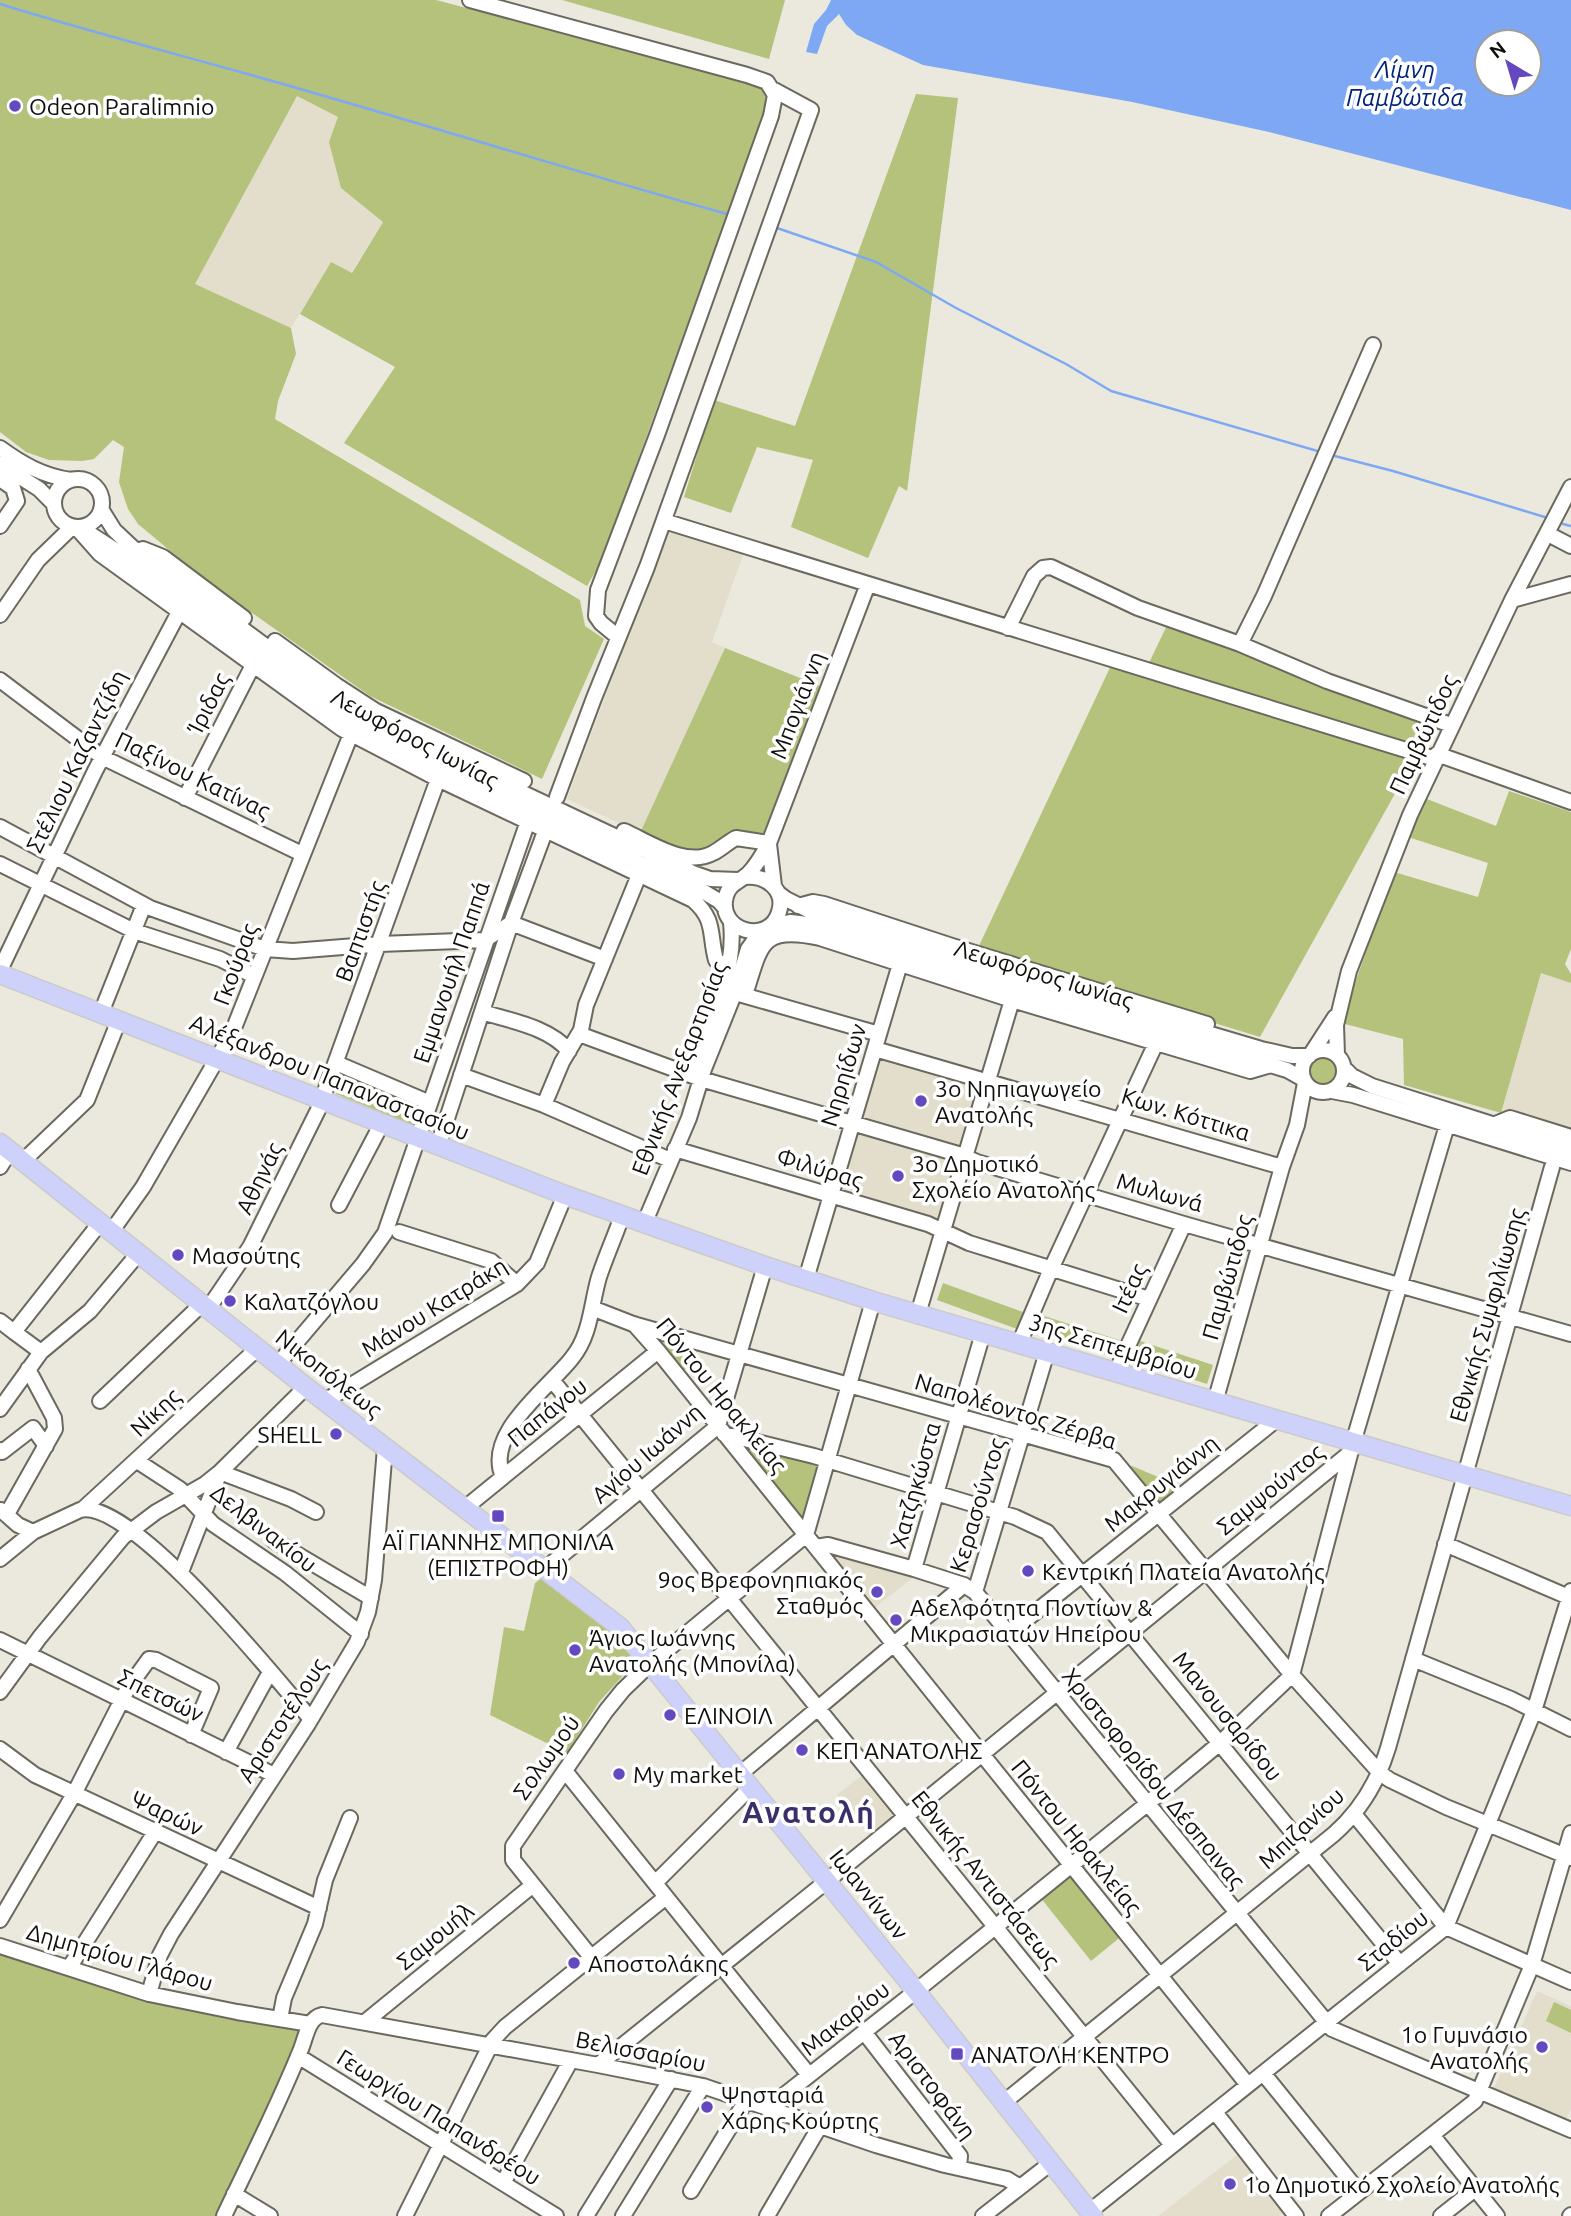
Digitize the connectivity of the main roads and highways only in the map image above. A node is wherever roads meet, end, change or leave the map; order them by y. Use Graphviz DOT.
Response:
graph roads {
  1 [pos="0,972"];
  2 [pos="11,1152"];
  3 [pos="643,1223"];
  4 [pos="1571,1506"];
  5 [pos="465,1508"];
  6 [pos="1091,2214"];
  1 -- 3 [label="main road, Αλέξανδρου Παπαναστασίου"];
  2 -- 5 [label="main road, Νικοπόλεως"];
  3 -- 4 [label="main road, 3ης Σεπτεμβρίου"];
  5 -- 6 [label="main road, Ιωαννίνων"];
}
